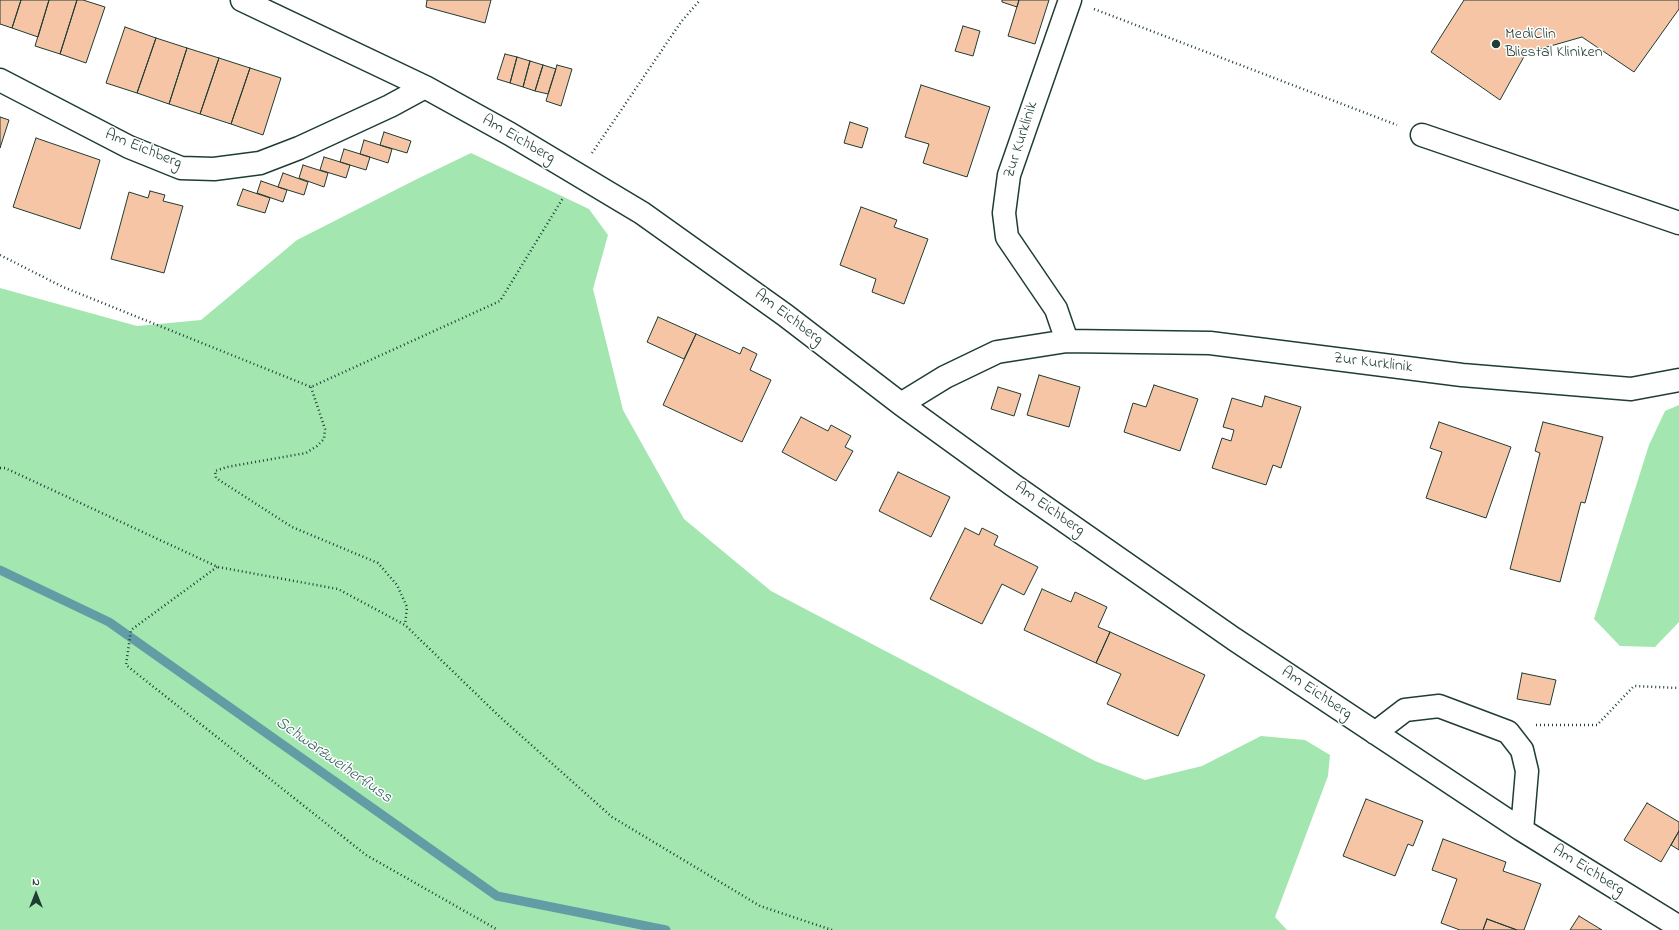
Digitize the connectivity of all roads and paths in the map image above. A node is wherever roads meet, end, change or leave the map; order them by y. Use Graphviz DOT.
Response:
graph roads {
  1 [pos="242,0"];
  2 [pos="700,0"];
  3 [pos="1070,0"];
  4 [pos="0,80"];
  5 [pos="425,87"];
  6 [pos="1422,135"];
  7 [pos="592,154"];
  8 [pos="566,194"];
  9 [pos="1679,223"];
  10 [pos="0,255"];
  11 [pos="1066,340"];
  12 [pos="1679,380"];
  13 [pos="311,387"];
  14 [pos="901,404"];
  15 [pos="0,468"];
  16 [pos="218,567"];
  17 [pos="405,625"];
  18 [pos="1679,688"];
  19 [pos="1508,732"];
  20 [pos="1375,733"];
  21 [pos="1522,830"];
  22 [pos="1679,927"];
  23 [pos="498,930"];
  24 [pos="832,930"];
  1 -- 5 [label="street, Am Eichberg"];
  2 -- 7 [label="path"];
  3 -- 6 [label="path"];
  3 -- 11 [label="street, Zur Kurklinik"];
  4 -- 5 [label="street, Am Eichberg"];
  5 -- 14 [label="street, Am Eichberg"];
  6 -- 9 [label="street"];
  8 -- 13 [label="path"];
  10 -- 13 [label="path"];
  11 -- 12 [label="street, Zur Kurklinik"];
  11 -- 14 [label="street, Zur Kurklinik"];
  13 -- 17 [label="path"];
  14 -- 20 [label="street, Am Eichberg"];
  15 -- 16 [label="path"];
  16 -- 17 [label="path"];
  16 -- 23 [label="path"];
  17 -- 24 [label="path"];
  18 -- 19 [label="path"];
  19 -- 20 [label="street"];
  19 -- 21 [label="street"];
  20 -- 21 [label="street, Am Eichberg"];
  21 -- 22 [label="street, Am Eichberg"];
}
